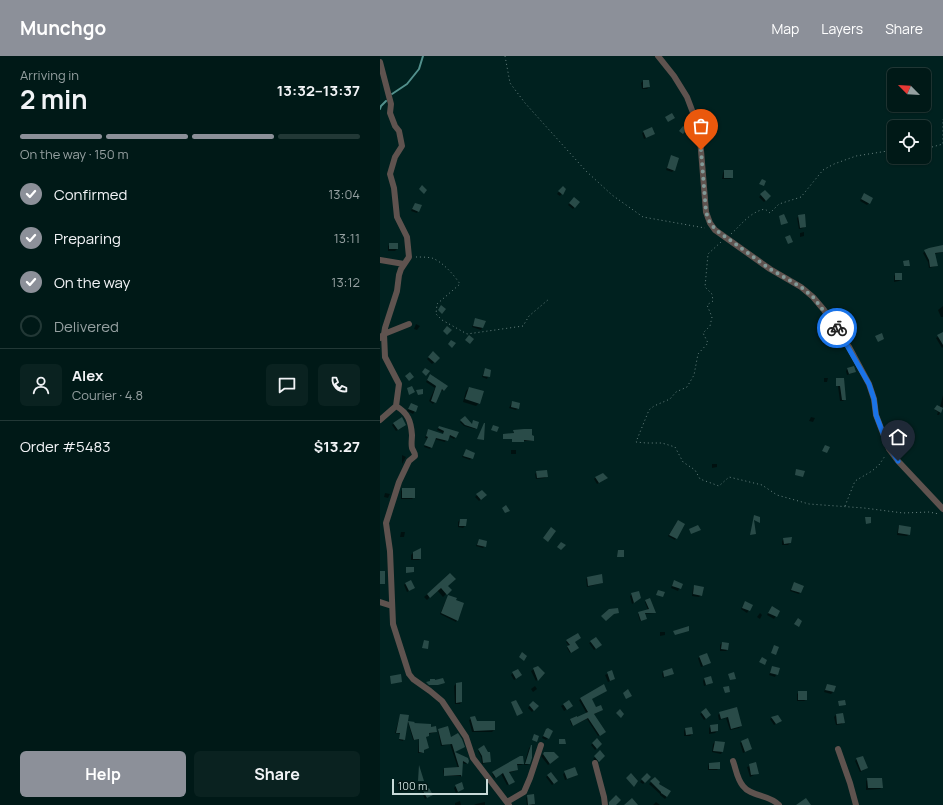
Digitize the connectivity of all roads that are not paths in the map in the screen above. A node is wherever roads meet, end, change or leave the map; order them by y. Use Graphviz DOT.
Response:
graph roads {
  1 [pos="658,56"];
  2 [pos="380,62"];
  3 [pos="380,260"];
  4 [pos="404,264"];
  5 [pos="409,324"];
  6 [pos="382,332"];
  7 [pos="396,406"];
  8 [pos="380,420"];
  9 [pos="943,509"];
  10 [pos="380,602"];
  11 [pos="392,606"];
  12 [pos="541,745"];
  13 [pos="838,749"];
  14 [pos="733,761"];
  15 [pos="595,763"];
  16 [pos="508,804"];
  17 [pos="605,805"];
  18 [pos="779,805"];
  19 [pos="856,805"];
  1 -- 9 [label="street"];
  2 -- 4 [label="street"];
  3 -- 4 [label="street"];
  4 -- 6 [label="street"];
  5 -- 6 [label="street"];
  6 -- 7 [label="street"];
  7 -- 8 [label="street"];
  7 -- 11 [label="street"];
  10 -- 11 [label="street"];
  11 -- 16 [label="street"];
  12 -- 16 [label="street"];
  13 -- 19 [label="street"];
  14 -- 18 [label="street"];
  15 -- 17 [label="street"];
}
